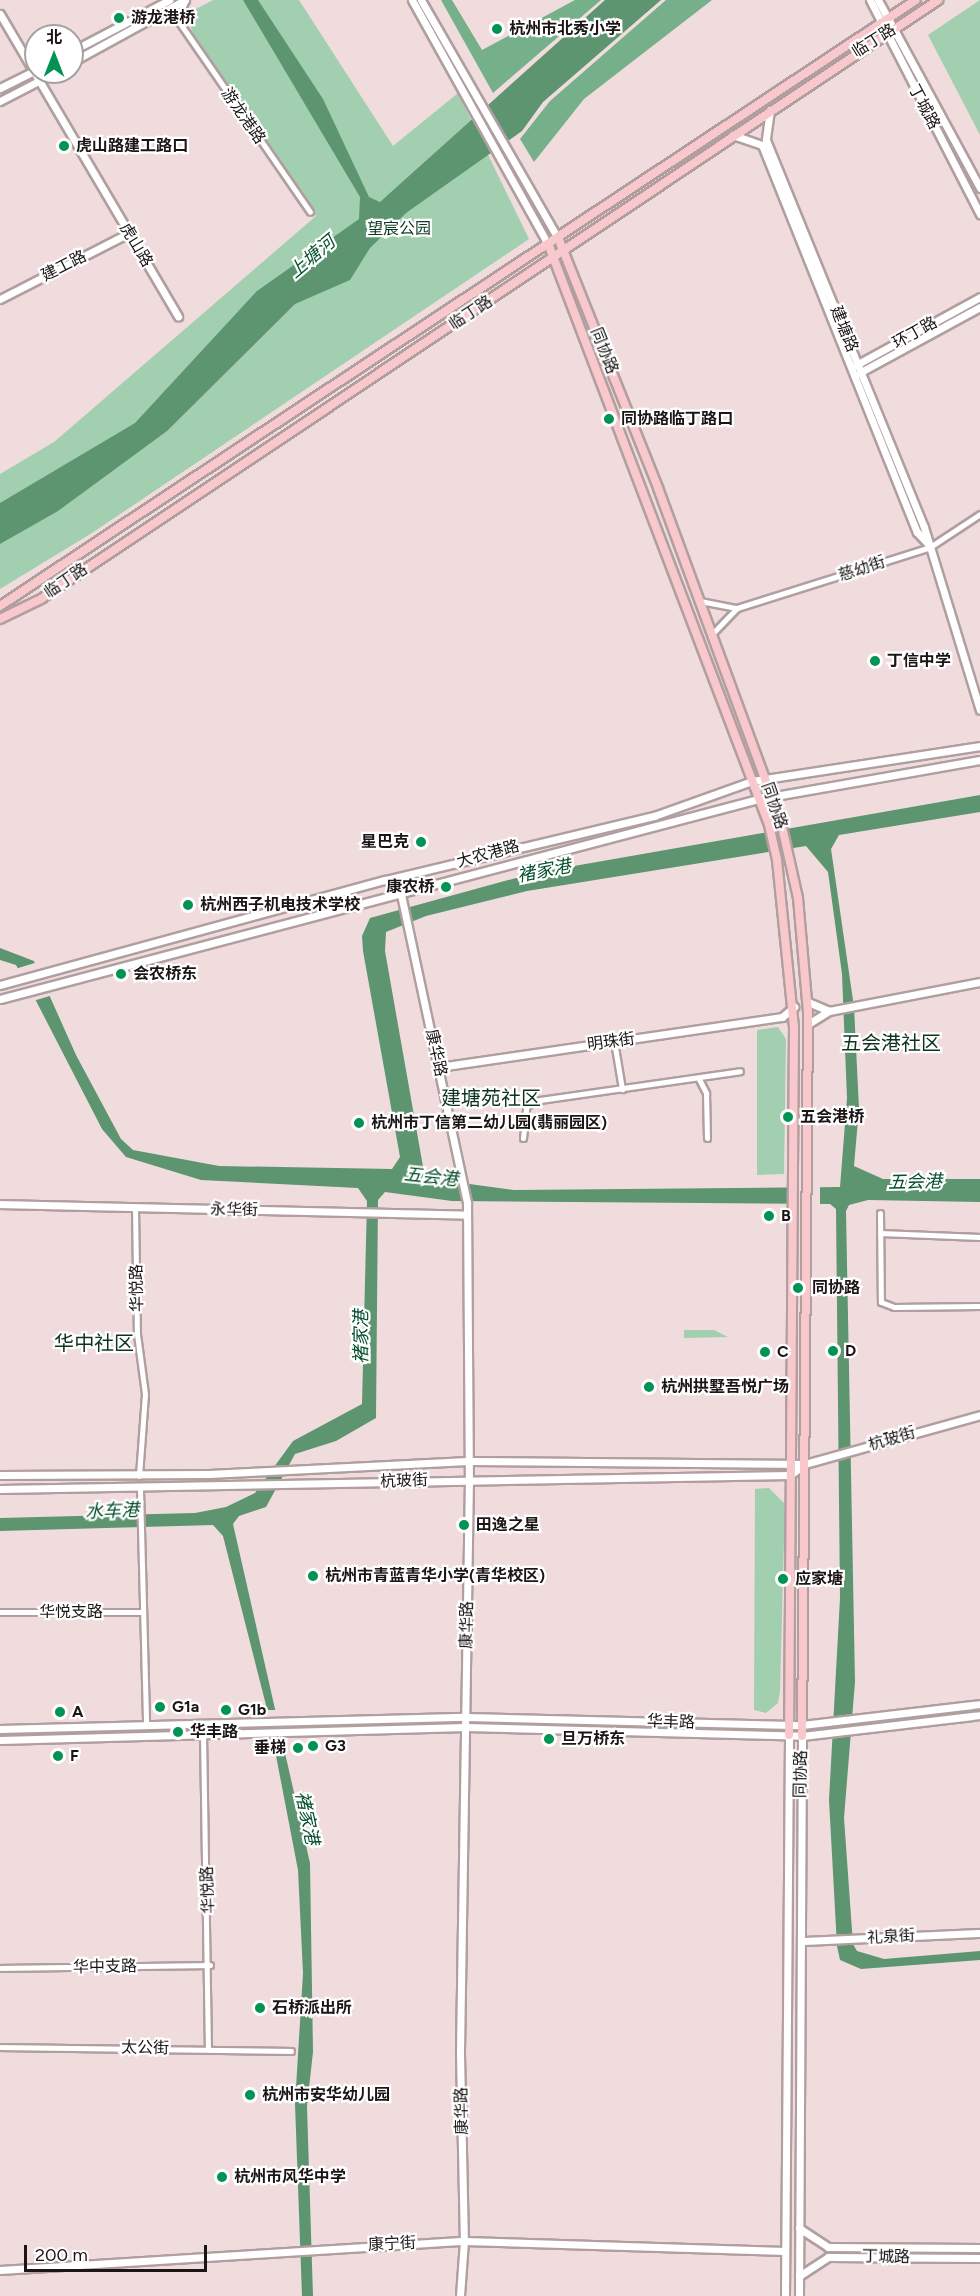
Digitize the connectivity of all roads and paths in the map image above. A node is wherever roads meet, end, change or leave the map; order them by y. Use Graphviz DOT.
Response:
graph roads {
  1 [pos="169,0"];
  2 [pos="185,0"];
  3 [pos="412,0"];
  4 [pos="421,0"];
  5 [pos="870,0"];
  6 [pos="878,0"];
  7 [pos="916,0"];
  8 [pos="938,0"];
  9 [pos="156,7"];
  10 [pos="0,14"];
  11 [pos="177,19"];
  12 [pos="883,20"];
  13 [pos="892,30"];
  14 [pos="884,34"];
  15 [pos="84,45"];
  16 [pos="24,54"];
  17 [pos="84,54"];
  18 [pos="24,76"];
  19 [pos="37,84"];
  20 [pos="40,84"];
  21 [pos="0,88"];
  22 [pos="0,101"];
  23 [pos="770,110"];
  24 [pos="733,135"];
  25 [pos="512,170"];
  26 [pos="980,188"];
  27 [pos="310,212"];
  28 [pos="980,214"];
  29 [pos="129,233"];
  30 [pos="559,240"];
  31 [pos="549,246"];
  32 [pos="564,251"];
  33 [pos="554,259"];
  34 [pos="980,297"];
  35 [pos="0,299"];
  36 [pos="980,307"];
  37 [pos="178,316"];
  38 [pos="854,366"];
  39 [pos="861,372"];
  40 [pos="854,376"];
  41 [pos="980,514"];
  42 [pos="930,547"];
  43 [pos="700,601"];
  44 [pos="0,606"];
  45 [pos="737,609"];
  46 [pos="0,619"];
  47 [pos="712,634"];
  48 [pos="980,710"];
  49 [pos="980,746"];
  50 [pos="980,760"];
  51 [pos="765,779"];
  52 [pos="752,781"];
  53 [pos="772,797"];
  54 [pos="758,799"];
  55 [pos="400,890"];
  56 [pos="980,982"];
  57 [pos="0,985"];
  58 [pos="0,999"];
  59 [pos="808,1002"];
  60 [pos="794,1007"];
  61 [pos="828,1011"];
  62 [pos="782,1017"];
  63 [pos="808,1024"];
  64 [pos="794,1026"];
  65 [pos="614,1041"];
  66 [pos="439,1067"];
  67 [pos="740,1071"];
  68 [pos="699,1079"];
  69 [pos="621,1089"];
  70 [pos="523,1138"];
  71 [pos="707,1138"];
  72 [pos="0,1204"];
  73 [pos="135,1208"];
  74 [pos="880,1213"];
  75 [pos="467,1215"];
  76 [pos="880,1233"];
  77 [pos="980,1237"];
  78 [pos="980,1306"];
  79 [pos="980,1414"];
  80 [pos="468,1461"];
  81 [pos="792,1462"];
  82 [pos="805,1464"];
  83 [pos="0,1475"];
  84 [pos="790,1475"];
  85 [pos="139,1476"];
  86 [pos="469,1478"];
  87 [pos="0,1489"];
  88 [pos="140,1491"];
  89 [pos="0,1612"];
  90 [pos="143,1612"];
  91 [pos="980,1704"];
  92 [pos="980,1715"];
  93 [pos="466,1717"];
  94 [pos="146,1725"];
  95 [pos="789,1725"];
  96 [pos="802,1725"];
  97 [pos="466,1727"];
  98 [pos="0,1729"];
  99 [pos="202,1731"];
  100 [pos="789,1735"];
  101 [pos="802,1736"];
  102 [pos="0,1740"];
  103 [pos="980,1934"];
  104 [pos="802,1941"];
  105 [pos="210,1965"];
  106 [pos="0,1968"];
  107 [pos="0,2047"];
  108 [pos="208,2049"];
  109 [pos="291,2051"];
  110 [pos="799,2228"];
  111 [pos="464,2241"];
  112 [pos="980,2248"];
  113 [pos="785,2252"];
  114 [pos="980,2258"];
  115 [pos="0,2270"];
  116 [pos="799,2276"];
  117 [pos="459,2296"];
  118 [pos="785,2296"];
  119 [pos="799,2296"];
  1 -- 9 [label="street"];
  2 -- 9 [label="street"];
  2 -- 11 [label="street"];
  3 -- 25 [label="street, 同协路"];
  4 -- 25 [label="street, 同协路"];
  5 -- 12 [label="street, 丁城路"];
  6 -- 12 [label="street, 丁城路"];
  7 -- 12 [label="main road, 临丁路"];
  8 -- 13 [label="main road, 临丁路"];
  9 -- 11 [label="street"];
  9 -- 15 [label="street"];
  9 -- 17 [label="street"];
  10 -- 16 [label="street"];
  11 -- 27 [label="street, 游龙港路"];
  12 -- 13 [label="street, 丁城路"];
  12 -- 14 [label="street, 丁城路"];
  12 -- 30 [label="main road, 临丁路"];
  13 -- 14 [label="main road, 临丁路"];
  13 -- 26 [label="street, 丁城路"];
  14 -- 23 [label="main road, 临丁路"];
  14 -- 28 [label="street, 丁城路"];
  18 -- 21 [label="street"];
  19 -- 22 [label="street"];
  20 -- 29 [label="street, 虎山路"];
  23 -- 24 [label="main road, 临丁路"];
  23 -- 38 [label="street, 建塘路"];
  24 -- 32 [label="main road, 临丁路"];
  24 -- 38 [label="street, 建塘路"];
  25 -- 30 [label="street, 同协路"];
  25 -- 31 [label="street, 同协路"];
  29 -- 35 [label="street, 建工路"];
  29 -- 37 [label="street, 虎山路"];
  30 -- 31 [label="main road, 临丁路"];
  30 -- 32 [label="main road, 同协路"];
  31 -- 33 [label="main road, 同协路"];
  31 -- 44 [label="main road, 临丁路"];
  32 -- 33 [label="main road, 临丁路"];
  32 -- 43 [label="main road, 同协路"];
  33 -- 46 [label="main road, 临丁路"];
  33 -- 52 [label="main road, 同协路"];
  34 -- 38 [label="street, 环丁路"];
  36 -- 39 [label="street, 环丁路"];
  38 -- 39 [label="street, 建塘路"];
  38 -- 40 [label="street, 建塘路"];
  39 -- 40 [label="street, 环丁路"];
  39 -- 42 [label="street, 建塘路"];
  40 -- 42 [label="street, 建塘路"];
  41 -- 42 [label="street, 慈幼街"];
  42 -- 45 [label="street, 慈幼街"];
  42 -- 48 [label="street, 建塘路"];
  43 -- 45 [label="street"];
  43 -- 47 [label="main road, 同协路"];
  45 -- 47 [label="street, 慈幼街"];
  47 -- 51 [label="main road, 同协路"];
  49 -- 51 [label="street, 大农港路"];
  50 -- 53 [label="street, 大农港路"];
  51 -- 52 [label="street, 大农港路"];
  51 -- 53 [label="main road, 同协路"];
  52 -- 54 [label="main road, 同协路"];
  52 -- 57 [label="street, 大农港路"];
  53 -- 54 [label="street, 大农港路"];
  53 -- 59 [label="main road, 同协路"];
  54 -- 55 [label="street, 大农港路"];
  54 -- 60 [label="main road, 同协路"];
  55 -- 58 [label="street, 大农港路"];
  55 -- 66 [label="street, 康华路"];
  56 -- 61 [label="street"];
  59 -- 61 [label="street"];
  59 -- 63 [label="main road, 同协路"];
  60 -- 62 [label="street"];
  60 -- 64 [label="main road, 同协路"];
  61 -- 63 [label="street"];
  62 -- 64 [label="street"];
  62 -- 65 [label="street, 明珠街"];
  63 -- 82 [label="main road, 同协路"];
  64 -- 81 [label="main road, 同协路"];
  65 -- 66 [label="street, 明珠街"];
  65 -- 69 [label="street"];
  66 -- 75 [label="street, 康华路"];
  67 -- 68 [label="street"];
  68 -- 69 [label="street"];
  68 -- 71 [label="street"];
  69 -- 70 [label="street"];
  72 -- 73 [label="street, 永华街"];
  73 -- 75 [label="street, 永华街"];
  73 -- 85 [label="street, 华悦路"];
  74 -- 76 [label="street"];
  75 -- 80 [label="street, 康华路"];
  76 -- 77 [label="street"];
  76 -- 78 [label="street"];
  79 -- 82 [label="street, 杭玻街"];
  80 -- 81 [label="street, 杭玻街"];
  80 -- 85 [label="street, 杭玻街"];
  80 -- 86 [label="street, 康华路"];
  81 -- 82 [label="street, 杭玻街"];
  81 -- 84 [label="main road, 同协路"];
  82 -- 84 [label="street, 杭玻街"];
  82 -- 96 [label="main road, 同协路"];
  83 -- 85 [label="street, 杭玻街"];
  84 -- 86 [label="street, 杭玻街"];
  84 -- 95 [label="main road, 同协路"];
  86 -- 88 [label="street, 杭玻街"];
  86 -- 93 [label="street, 康华路"];
  87 -- 88 [label="street, 杭玻街"];
  88 -- 90 [label="street"];
  89 -- 90 [label="street, 华悦支路"];
  90 -- 94 [label="street"];
  91 -- 96 [label="street, 华丰路"];
  92 -- 101 [label="street, 华丰路"];
  93 -- 94 [label="street, 华丰路"];
  93 -- 95 [label="street, 华丰路"];
  93 -- 97 [label="street, 康华路"];
  94 -- 98 [label="street, 华丰路"];
  95 -- 96 [label="street, 华丰路"];
  95 -- 100 [label="main road, 同协路"];
  96 -- 101 [label="main road, 同协路"];
  97 -- 99 [label="street, 华丰路"];
  97 -- 100 [label="street, 华丰路"];
  97 -- 111 [label="street, 康华路"];
  99 -- 102 [label="street, 华丰路"];
  99 -- 105 [label="street, 华悦路"];
  100 -- 101 [label="street, 华丰路"];
  100 -- 113 [label="street, 同协路"];
  101 -- 104 [label="street, 同协路"];
  103 -- 104 [label="street, 礼泉街"];
  104 -- 110 [label="street, 同协路"];
  105 -- 106 [label="street, 华中支路"];
  105 -- 108 [label="street, 华悦路"];
  107 -- 108 [label="street, 太公街"];
  108 -- 109 [label="street, 太公街"];
  110 -- 112 [label="street, 丁城路"];
  110 -- 116 [label="street, 同协路"];
  111 -- 113 [label="street, 康宁街"];
  111 -- 115 [label="street, 康宁街"];
  111 -- 117 [label="street, 康华路"];
  113 -- 118 [label="street, 同协路"];
  114 -- 116 [label="street, 丁城路"];
  116 -- 119 [label="street, 同协路"];
}
